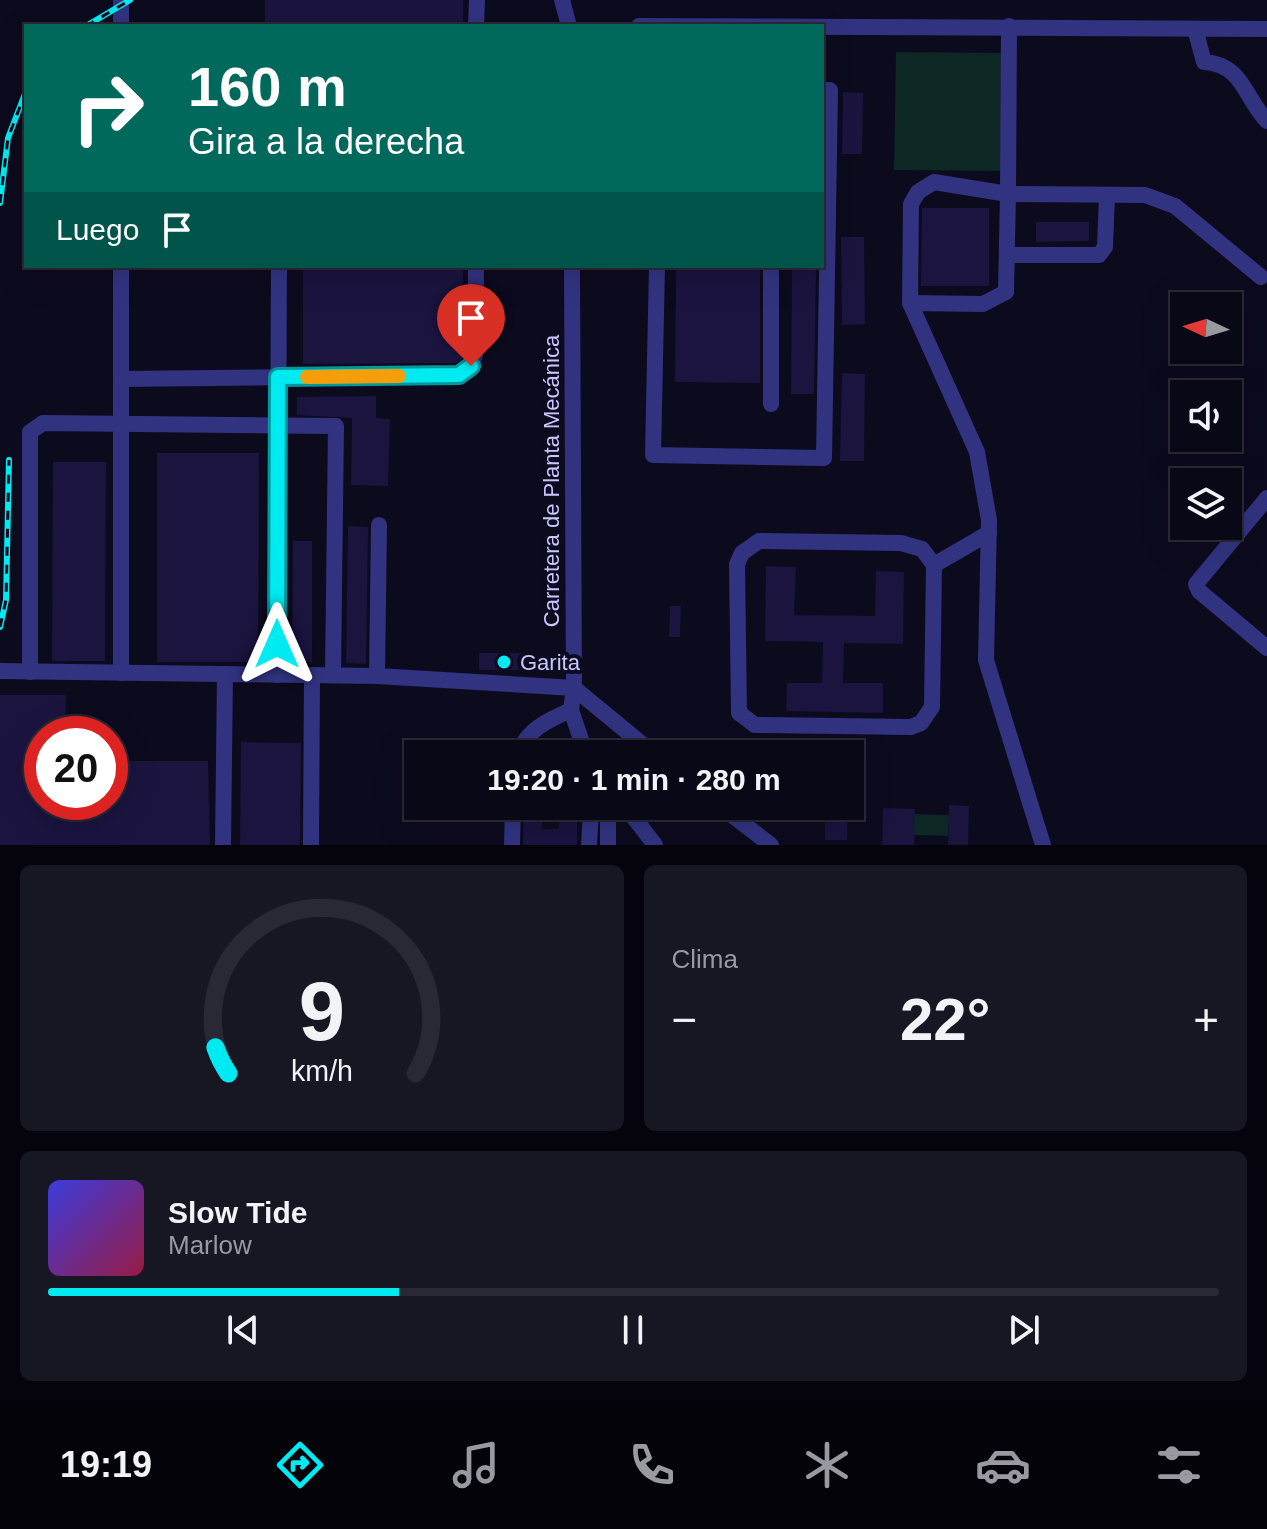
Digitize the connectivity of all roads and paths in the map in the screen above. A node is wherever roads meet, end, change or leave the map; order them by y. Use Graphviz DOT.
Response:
graph roads {
  1 [pos="121,0"];
  2 [pos="477,0"];
  3 [pos="562,0"];
  4 [pos="121,24"];
  5 [pos="476,24"];
  6 [pos="568,24"];
  7 [pos="824,26"];
  8 [pos="1009,26"];
  9 [pos="1195,29"];
  10 [pos="1267,29"];
  11 [pos="824,90"];
  12 [pos="1267,121"];
  13 [pos="826,156"];
  14 [pos="1008,194"];
  15 [pos="1107,195"];
  16 [pos="1009,255"];
  17 [pos="121,268"];
  18 [pos="279,268"];
  19 [pos="476,268"];
  20 [pos="572,268"];
  21 [pos="657,268"];
  22 [pos="771,268"];
  23 [pos="1261,277"];
  24 [pos="910,303"];
  25 [pos="278,377"];
  26 [pos="121,379"];
  27 [pos="771,404"];
  28 [pos="121,424"];
  29 [pos="278,426"];
  30 [pos="1267,498"];
  31 [pos="379,525"];
  32 [pos="989,533"];
  33 [pos="934,565"];
  34 [pos="1267,648"];
  35 [pos="0,671"];
  36 [pos="30,672"];
  37 [pos="121,673"];
  38 [pos="225,674"];
  39 [pos="277,675"];
  40 [pos="312,675"];
  41 [pos="333,675"];
  42 [pos="377,676"];
  43 [pos="574,688"];
  44 [pos="571,710"];
  45 [pos="526,740"];
  46 [pos="581,740"];
  47 [pos="637,740"];
  48 [pos="513,820"];
  49 [pos="590,820"];
  50 [pos="608,820"];
  51 [pos="636,820"];
  52 [pos="738,820"];
  53 [pos="223,845"];
  54 [pos="311,845"];
  55 [pos="512,845"];
  56 [pos="589,845"];
  57 [pos="608,845"];
  58 [pos="655,845"];
  59 [pos="771,845"];
  60 [pos="1043,845"];
  1 -- 4 [label="street"];
  2 -- 5 [label="street"];
  3 -- 6 [label="street"];
  7 -- 8 [label="street"];
  8 -- 9 [label="street"];
  8 -- 14 [label="street"];
  9 -- 10 [label="street"];
  9 -- 12 [label="street"];
  11 -- 13 [label="street"];
  13 -- 21 [label="street"];
  14 -- 15 [label="street"];
  14 -- 16 [label="street"];
  14 -- 24 [label="street"];
  15 -- 16 [label="street"];
  15 -- 23 [label="street"];
  16 -- 24 [label="street"];
  17 -- 26 [label="street"];
  18 -- 25 [label="street"];
  19 -- 25 [label="street"];
  20 -- 43 [label="street, Carretera de Planta Mecánica"];
  22 -- 27 [label="street"];
  24 -- 32 [label="street"];
  25 -- 26 [label="street"];
  25 -- 29 [label="street"];
  26 -- 28 [label="street"];
  28 -- 29 [label="street"];
  28 -- 36 [label="street"];
  28 -- 37 [label="street"];
  29 -- 39 [label="street"];
  29 -- 41 [label="street"];
  30 -- 34 [label="street"];
  31 -- 42 [label="street"];
  32 -- 33 [label="street"];
  32 -- 60 [label="street"];
  33 -- 33 [label="street"];
  35 -- 36 [label="street"];
  36 -- 37 [label="street"];
  37 -- 38 [label="street"];
  38 -- 39 [label="street"];
  38 -- 53 [label="street"];
  39 -- 40 [label="street"];
  40 -- 41 [label="street"];
  40 -- 54 [label="street"];
  41 -- 42 [label="street"];
  42 -- 43 [label="street"];
  43 -- 44 [label="street, Carretera de Planta Mecánica"];
  43 -- 47 [label="street"];
  44 -- 45 [label="street"];
  44 -- 46 [label="street"];
  48 -- 55 [label="street"];
  49 -- 56 [label="street"];
  50 -- 57 [label="street"];
  51 -- 58 [label="street"];
  52 -- 59 [label="street"];
}
